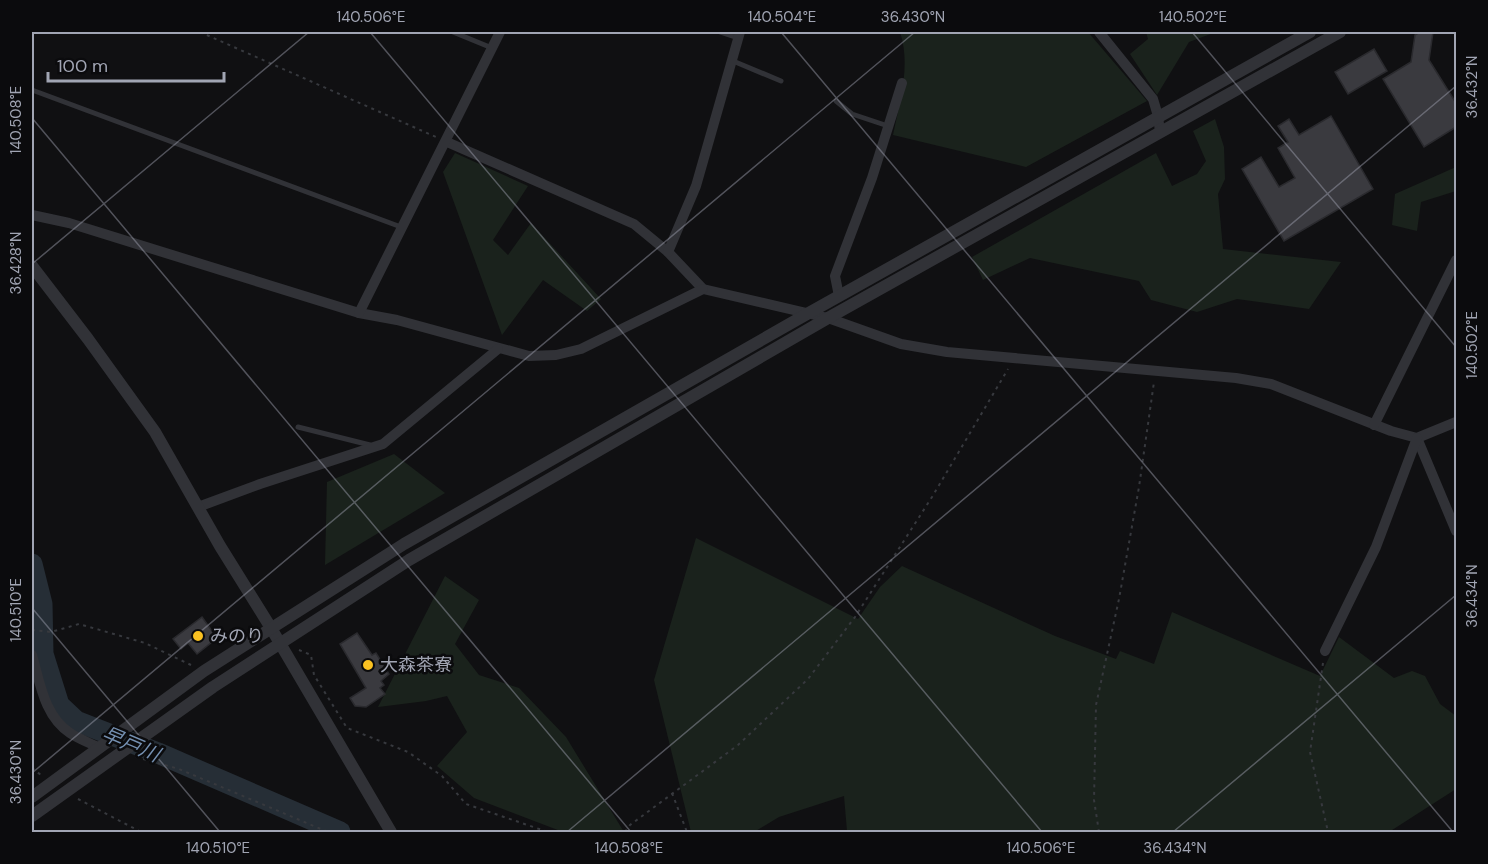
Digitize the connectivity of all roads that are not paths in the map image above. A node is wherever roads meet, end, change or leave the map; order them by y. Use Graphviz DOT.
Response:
graph roads {
  1 [pos="453,32"];
  2 [pos="501,32"];
  3 [pos="720,32"];
  4 [pos="1099,32"];
  5 [pos="1310,32"];
  6 [pos="1340,32"];
  7 [pos="739,35"];
  8 [pos="492,48"];
  9 [pos="733,61"];
  10 [pos="782,81"];
  11 [pos="902,83"];
  12 [pos="32,90"];
  13 [pos="836,101"];
  14 [pos="1158,116"];
  15 [pos="888,126"];
  16 [pos="1160,132"];
  17 [pos="447,142"];
  18 [pos="32,215"];
  19 [pos="403,228"];
  20 [pos="668,252"];
  21 [pos="1456,260"];
  22 [pos="32,266"];
  23 [pos="703,289"];
  24 [pos="839,296"];
  25 [pos="359,313"];
  26 [pos="807,314"];
  27 [pos="828,318"];
  28 [pos="498,349"];
  29 [pos="1456,422"];
  30 [pos="1374,425"];
  31 [pos="298,427"];
  32 [pos="1417,438"];
  33 [pos="373,449"];
  34 [pos="198,507"];
  35 [pos="1456,531"];
  36 [pos="271,628"];
  37 [pos="279,643"];
  38 [pos="1324,651"];
  39 [pos="32,654"];
  40 [pos="100,748"];
  41 [pos="32,797"];
  42 [pos="32,816"];
  43 [pos="391,832"];
  1 -- 8 [label="lane"];
  2 -- 8 [label="street"];
  3 -- 7 [label="lane"];
  4 -- 14 [label="street"];
  5 -- 14 [label="street"];
  6 -- 16 [label="street"];
  7 -- 9 [label="street"];
  8 -- 17 [label="street"];
  9 -- 10 [label="lane"];
  9 -- 20 [label="street"];
  11 -- 15 [label="street"];
  12 -- 19 [label="lane"];
  13 -- 15 [label="lane"];
  14 -- 16 [label="street"];
  14 -- 24 [label="street"];
  15 -- 24 [label="street"];
  16 -- 27 [label="street"];
  17 -- 19 [label="street"];
  17 -- 20 [label="street"];
  18 -- 25 [label="street"];
  19 -- 25 [label="street"];
  20 -- 23 [label="street"];
  21 -- 30 [label="street"];
  22 -- 34 [label="street"];
  23 -- 26 [label="street"];
  23 -- 28 [label="street"];
  24 -- 26 [label="street"];
  25 -- 28 [label="street"];
  26 -- 27 [label="street"];
  26 -- 36 [label="street"];
  27 -- 30 [label="street"];
  27 -- 37 [label="street"];
  28 -- 33 [label="street"];
  29 -- 32 [label="street"];
  30 -- 32 [label="street"];
  31 -- 33 [label="lane"];
  32 -- 35 [label="street"];
  32 -- 38 [label="street"];
  33 -- 34 [label="street"];
  34 -- 36 [label="street"];
  36 -- 37 [label="street"];
  36 -- 40 [label="street"];
  37 -- 42 [label="street"];
  37 -- 43 [label="street"];
  39 -- 40 [label="street"];
  40 -- 41 [label="street"];
}
